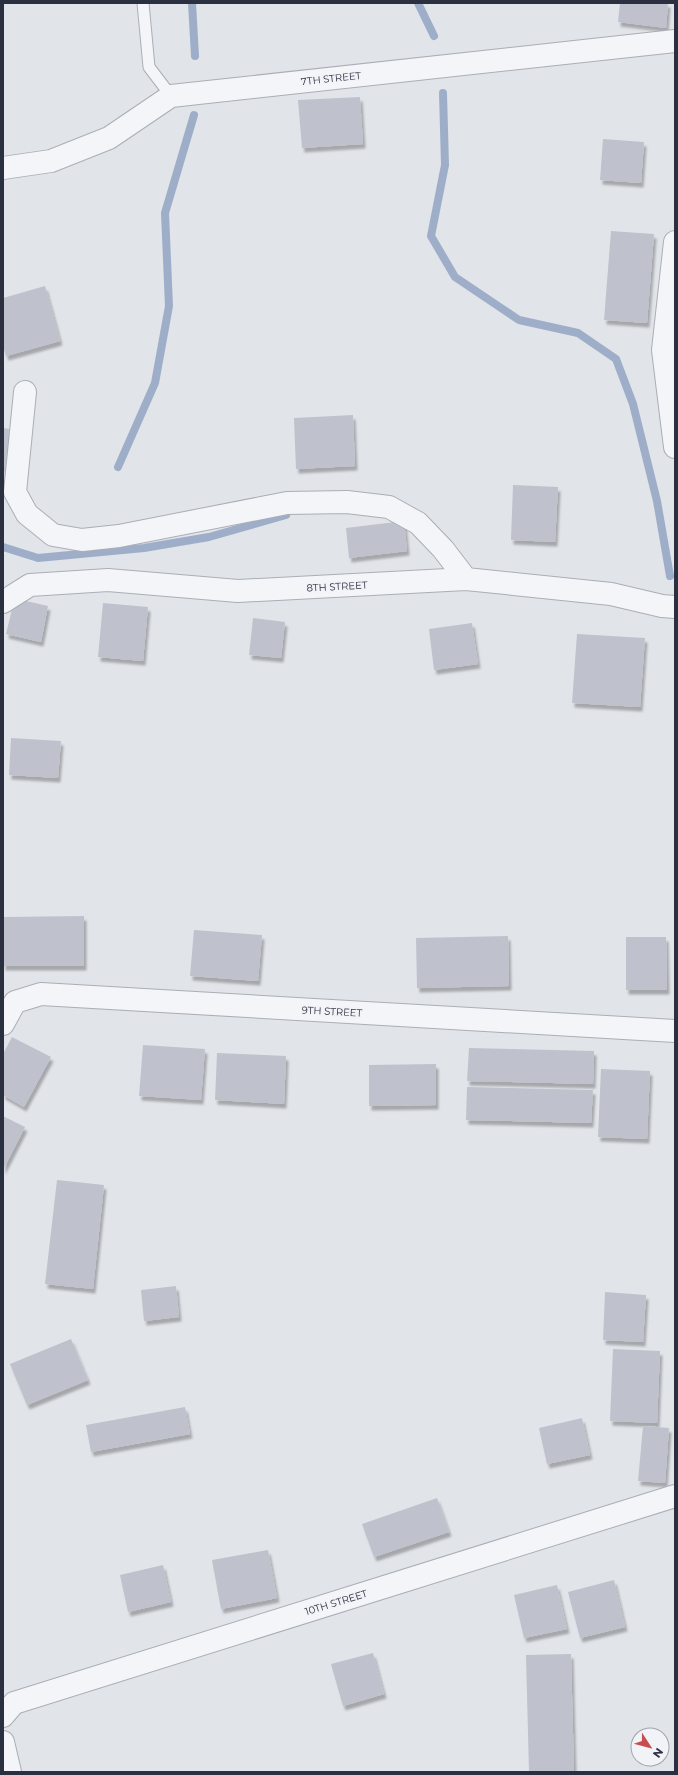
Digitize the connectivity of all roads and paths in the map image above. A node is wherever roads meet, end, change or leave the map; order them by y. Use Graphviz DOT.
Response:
graph roads {
  1 [pos="143,3"];
  2 [pos="675,41"];
  3 [pos="170,96"];
  4 [pos="3,168"];
  5 [pos="675,242"];
  6 [pos="25,392"];
  7 [pos="675,447"];
  8 [pos="466,579"];
  9 [pos="3,602"];
  10 [pos="675,607"];
  11 [pos="3,1024"];
  12 [pos="675,1031"];
  13 [pos="675,1496"];
  14 [pos="3,1716"];
  15 [pos="3,1742"];
  16 [pos="10,1772"];
  1 -- 3 [label="lane"];
  2 -- 3 [label="street, 7TH STREET"];
  3 -- 4 [label="street, 7TH STREET"];
  5 -- 7 [label="street"];
  6 -- 8 [label="street"];
  8 -- 9 [label="street, 8TH STREET"];
  8 -- 10 [label="street, 8TH STREET"];
  11 -- 12 [label="street, 9TH STREET"];
  13 -- 14 [label="street, 10TH STREET"];
  15 -- 16 [label="street"];
}
